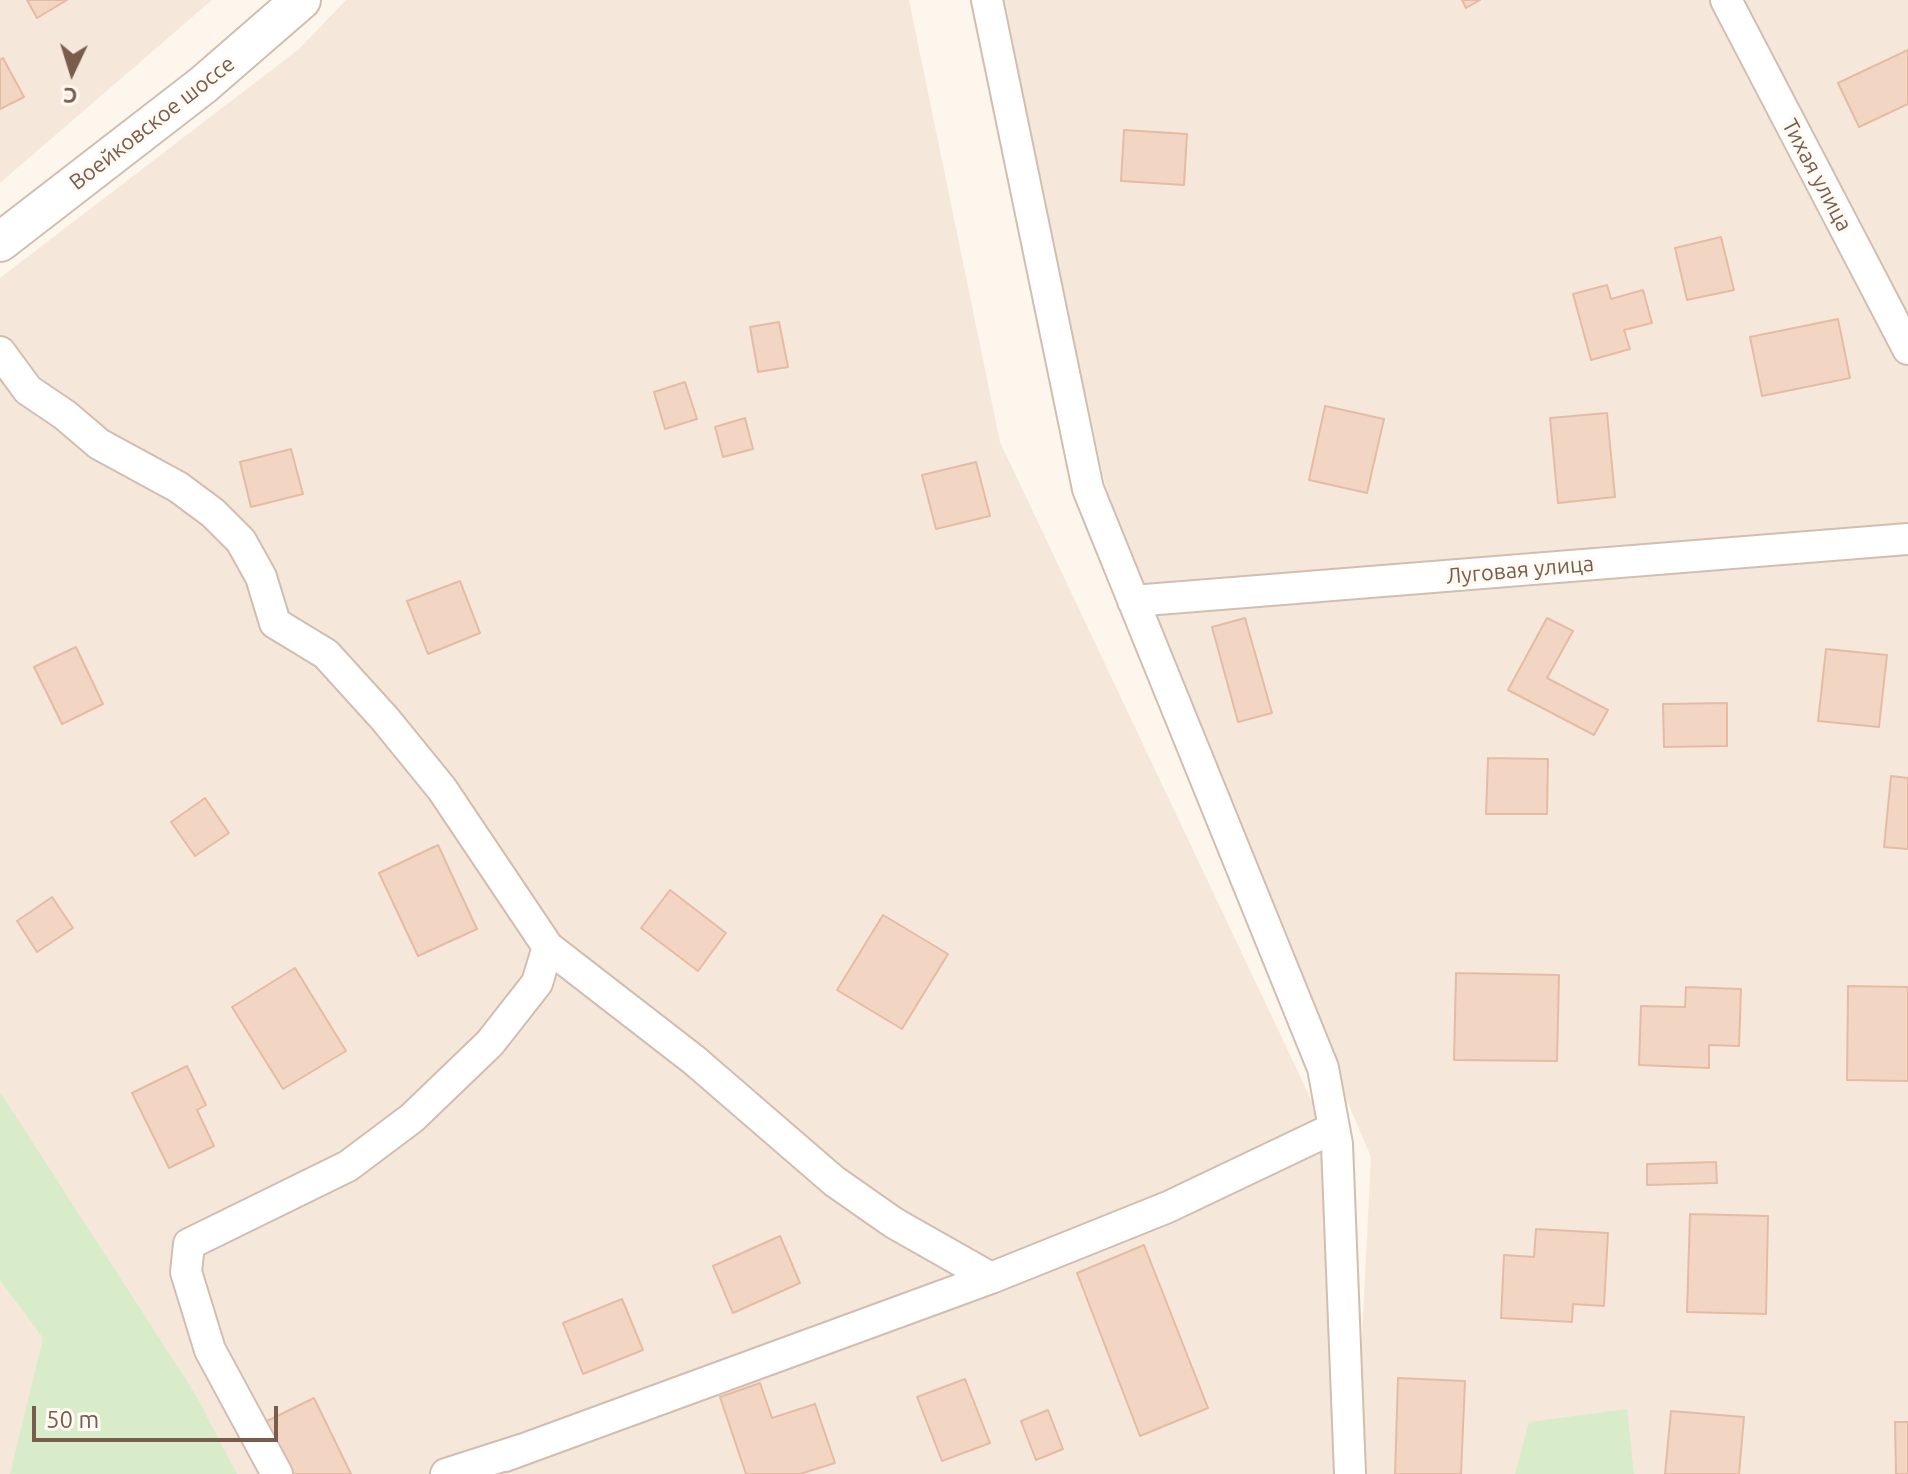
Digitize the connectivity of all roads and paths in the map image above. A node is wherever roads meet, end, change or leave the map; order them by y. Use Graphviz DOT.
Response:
graph roads {
  1 [pos="301,0"];
  2 [pos="987,0"];
  3 [pos="1726,0"];
  4 [pos="0,242"];
  5 [pos="1908,349"];
  6 [pos="0,352"];
  7 [pos="1908,539"];
  8 [pos="1133,601"];
  9 [pos="548,947"];
  10 [pos="1334,1128"];
  11 [pos="991,1278"];
  12 [pos="277,1474"];
  13 [pos="446,1474"];
  14 [pos="1350,1474"];
  1 -- 4 [label="street, Воейковское шоссе"];
  2 -- 8 [label="street"];
  3 -- 5 [label="street, Тихая улица"];
  6 -- 9 [label="street"];
  7 -- 8 [label="street, Луговая улица"];
  8 -- 10 [label="street"];
  9 -- 11 [label="street"];
  9 -- 12 [label="street"];
  10 -- 11 [label="street"];
  10 -- 14 [label="street"];
  11 -- 13 [label="street"];
}
